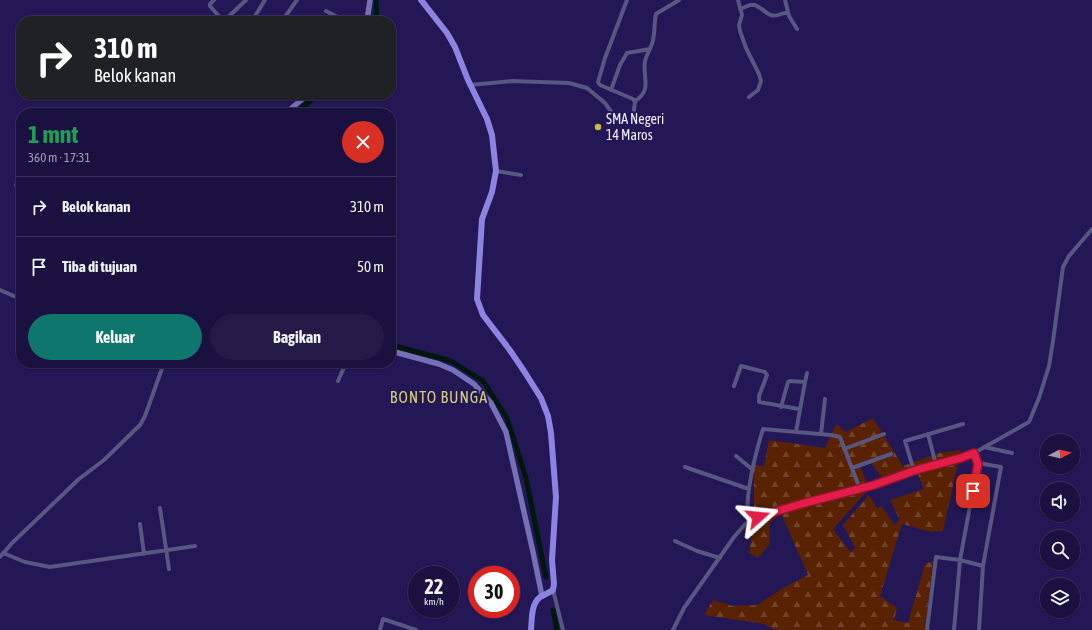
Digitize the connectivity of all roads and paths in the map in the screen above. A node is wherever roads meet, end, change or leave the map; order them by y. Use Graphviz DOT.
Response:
graph roads {
  1 [pos="214,0"];
  2 [pos="246,0"];
  3 [pos="265,0"];
  4 [pos="297,0"];
  5 [pos="370,0"];
  6 [pos="421,0"];
  7 [pos="627,0"];
  8 [pos="679,0"];
  9 [pos="738,0"];
  10 [pos="784,0"];
  11 [pos="740,9"];
  12 [pos="326,11"];
  13 [pos="787,12"];
  14 [pos="219,16"];
  15 [pos="228,16"];
  16 [pos="255,16"];
  17 [pos="286,16"];
  18 [pos="336,16"];
  19 [pos="368,16"];
  20 [pos="797,29"];
  21 [pos="650,49"];
  22 [pos="470,85"];
  23 [pos="611,90"];
  24 [pos="749,97"];
  25 [pos="301,100"];
  26 [pos="635,100"];
  27 [pos="292,108"];
  28 [pos="612,113"];
  29 [pos="633,117"];
  30 [pos="496,171"];
  31 [pos="521,175"];
  32 [pos="1092,229"];
  33 [pos="0,290"];
  34 [pos="16,297"];
  35 [pos="396,352"];
  36 [pos="162,368"];
  37 [pos="344,368"];
  38 [pos="807,373"];
  39 [pos="338,381"];
  40 [pos="805,382"];
  41 [pos="734,386"];
  42 [pos="825,399"];
  43 [pos="781,407"];
  44 [pos="799,410"];
  45 [pos="963,424"];
  46 [pos="796,432"];
  47 [pos="821,434"];
  48 [pos="884,434"];
  49 [pos="928,434"];
  50 [pos="984,447"];
  51 [pos="844,449"];
  52 [pos="974,453"];
  53 [pos="1012,453"];
  54 [pos="891,454"];
  55 [pos="736,456"];
  56 [pos="936,464"];
  57 [pos="978,464"];
  58 [pos="685,467"];
  59 [pos="852,468"];
  60 [pos="753,470"];
  61 [pos="914,472"];
  62 [pos="749,488"];
  63 [pos="860,489"];
  64 [pos="160,508"];
  65 [pos="748,521"];
  66 [pos="140,524"];
  67 [pos="675,541"];
  68 [pos="195,546"];
  69 [pos="166,550"];
  70 [pos="144,554"];
  71 [pos="1,555"];
  72 [pos="720,558"];
  73 [pos="960,560"];
  74 [pos="983,566"];
  75 [pos="169,569"];
  76 [pos="553,590"];
  77 [pos="542,596"];
  78 [pos="380,630"];
  79 [pos="416,630"];
  80 [pos="531,630"];
  81 [pos="563,630"];
  82 [pos="672,630"];
  83 [pos="928,630"];
  84 [pos="954,630"];
  85 [pos="978,630"];
  1 -- 14 [label="street"];
  2 -- 15 [label="street"];
  3 -- 16 [label="street"];
  4 -- 17 [label="street"];
  5 -- 19 [label="street"];
  6 -- 22 [label="main road"];
  7 -- 23 [label="street"];
  8 -- 21 [label="street"];
  9 -- 11 [label="street"];
  10 -- 13 [label="street"];
  11 -- 13 [label="street"];
  11 -- 24 [label="street"];
  12 -- 18 [label="street"];
  13 -- 20 [label="street"];
  21 -- 23 [label="street"];
  21 -- 26 [label="street"];
  22 -- 28 [label="street"];
  22 -- 30 [label="main road"];
  23 -- 26 [label="street"];
  25 -- 27 [label="street"];
  26 -- 29 [label="street"];
  30 -- 31 [label="street"];
  30 -- 76 [label="main road"];
  32 -- 50 [label="street"];
  33 -- 34 [label="street"];
  35 -- 77 [label="street"];
  36 -- 71 [label="street"];
  37 -- 39 [label="street"];
  38 -- 40 [label="street"];
  40 -- 43 [label="street"];
  40 -- 44 [label="street"];
  41 -- 43 [label="street"];
  42 -- 47 [label="street"];
  43 -- 44 [label="street"];
  44 -- 46 [label="street"];
  45 -- 49 [label="street"];
  46 -- 47 [label="street"];
  46 -- 60 [label="street"];
  47 -- 51 [label="street"];
  48 -- 51 [label="street"];
  49 -- 56 [label="street"];
  49 -- 61 [label="street"];
  50 -- 52 [label="street"];
  50 -- 53 [label="street"];
  51 -- 59 [label="street"];
  52 -- 56 [label="street"];
  52 -- 57 [label="street"];
  54 -- 59 [label="street"];
  55 -- 60 [label="street"];
  56 -- 61 [label="street"];
  57 -- 73 [label="street"];
  57 -- 74 [label="street"];
  58 -- 62 [label="street"];
  59 -- 63 [label="street"];
  60 -- 62 [label="street"];
  61 -- 63 [label="street"];
  62 -- 65 [label="street"];
  63 -- 65 [label="street"];
  64 -- 69 [label="street"];
  65 -- 72 [label="street"];
  66 -- 70 [label="street"];
  67 -- 72 [label="street"];
  68 -- 69 [label="street"];
  69 -- 70 [label="street"];
  69 -- 75 [label="street"];
  70 -- 71 [label="street"];
  72 -- 82 [label="street"];
  73 -- 74 [label="street"];
  73 -- 83 [label="street"];
  73 -- 84 [label="street"];
  74 -- 85 [label="street"];
  76 -- 77 [label="main road"];
  76 -- 81 [label="street"];
  77 -- 80 [label="main road"];
  78 -- 79 [label="street"];
}
